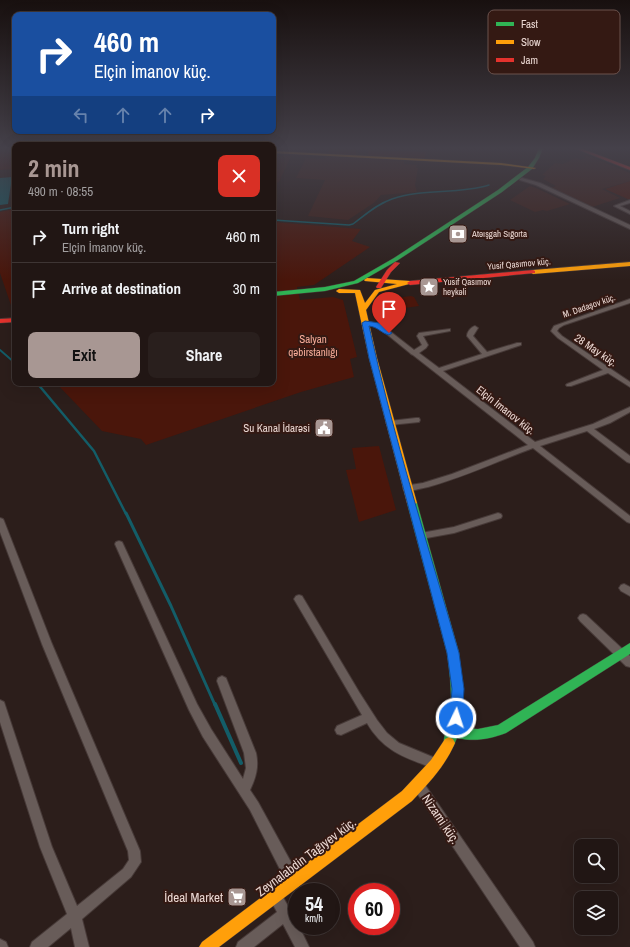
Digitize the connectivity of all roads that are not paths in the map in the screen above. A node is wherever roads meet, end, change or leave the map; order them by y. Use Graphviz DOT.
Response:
graph roads {
  1 [pos="498,192"];
  2 [pos="504,192"];
  3 [pos="556,192"];
  4 [pos="630,201"];
  5 [pos="618,207"];
  6 [pos="611,209"];
  7 [pos="605,211"];
  8 [pos="599,213"];
  9 [pos="630,213"];
  10 [pos="630,227"];
  11 [pos="630,264"];
  12 [pos="380,286"];
  13 [pos="357,287"];
  14 [pos="276,295"];
  15 [pos="630,301"];
  16 [pos="363,310"];
  17 [pos="12,319"];
  18 [pos="0,320"];
  19 [pos="365,323"];
  20 [pos="475,328"];
  21 [pos="554,329"];
  22 [pos="448,330"];
  23 [pos="519,344"];
  24 [pos="413,353"];
  25 [pos="486,355"];
  26 [pos="608,370"];
  27 [pos="437,371"];
  28 [pos="569,385"];
  29 [pos="630,385"];
  30 [pos="630,409"];
  31 [pos="416,420"];
  32 [pos="390,423"];
  33 [pos="588,428"];
  34 [pos="534,445"];
  35 [pos="630,460"];
  36 [pos="407,488"];
  37 [pos="498,516"];
  38 [pos="630,520"];
  39 [pos="0,521"];
  40 [pos="421,536"];
  41 [pos="119,544"];
  42 [pos="299,599"];
  43 [pos="583,618"];
  44 [pos="630,648"];
  45 [pos="620,654"];
  46 [pos="630,664"];
  47 [pos="222,682"];
  48 [pos="0,705"];
  49 [pos="369,716"];
  50 [pos="341,730"];
  51 [pos="453,732"];
  52 [pos="438,764"];
  53 [pos="419,786"];
  54 [pos="244,790"];
  55 [pos="294,882"];
  56 [pos="275,897"];
  57 [pos="285,914"];
  58 [pos="75,917"];
  59 [pos="37,947"];
  60 [pos="82,947"];
  61 [pos="207,947"];
  62 [pos="243,947"];
  63 [pos="302,947"];
  64 [pos="528,947"];
  1 -- 13 [label="main road"];
  2 -- 12 [label="main road"];
  3 -- 8 [label="street"];
  4 -- 5 [label="street"];
  5 -- 6 [label="street"];
  5 -- 9 [label="street"];
  7 -- 8 [label="street"];
  8 -- 10 [label="street"];
  11 -- 12 [label="main road, Yusif Qasımov küç."];
  12 -- 13 [label="main road, Yusif Qasımov küç."];
  12 -- 13 [label="main road"];
  12 -- 16 [label="main road"];
  13 -- 14 [label="main road"];
  13 -- 16 [label="main road, Nizami küç."];
  15 -- 21 [label="street, M. Dadaşov küç."];
  16 -- 19 [label="main road, Nizami küç."];
  17 -- 18 [label="main road"];
  19 -- 24 [label="street, Elçin İmanov küç."];
  19 -- 32 [label="main road, Nizami küç."];
  20 -- 25 [label="street"];
  21 -- 26 [label="street, 28 May küç."];
  22 -- 24 [label="street"];
  23 -- 25 [label="street"];
  24 -- 27 [label="street, Elçin İmanov küç."];
  25 -- 27 [label="street"];
  26 -- 28 [label="street"];
  26 -- 29 [label="street, 28 May küç."];
  27 -- 34 [label="street, Elçin İmanov küç."];
  30 -- 33 [label="street"];
  31 -- 32 [label="street"];
  32 -- 36 [label="main road, Nizami küç."];
  33 -- 34 [label="street"];
  33 -- 35 [label="street"];
  34 -- 36 [label="street"];
  34 -- 38 [label="street, Elçin İmanov küç."];
  36 -- 40 [label="main road, Nizami küç."];
  37 -- 40 [label="street"];
  39 -- 58 [label="street"];
  40 -- 51 [label="main road, Nizami küç."];
  41 -- 54 [label="street"];
  42 -- 49 [label="street"];
  43 -- 45 [label="street"];
  44 -- 45 [label="main road"];
  45 -- 46 [label="street"];
  45 -- 51 [label="main road"];
  47 -- 54 [label="street"];
  48 -- 58 [label="street"];
  49 -- 50 [label="street"];
  49 -- 52 [label="street"];
  51 -- 52 [label="main road, Nizami küç."];
  52 -- 53 [label="main road, Nizami küç."];
  53 -- 55 [label="main road, Zeynalabdin Tağıyev küç."];
  53 -- 64 [label="street, Nizami küç."];
  54 -- 55 [label="street"];
  55 -- 56 [label="main road, Zeynalabdin Tağıyev küç."];
  56 -- 57 [label="street"];
  56 -- 61 [label="main road, Zeynalabdin Tağıyev küç."];
  57 -- 62 [label="street"];
  57 -- 63 [label="street"];
  58 -- 59 [label="street"];
  58 -- 60 [label="street"];
}
